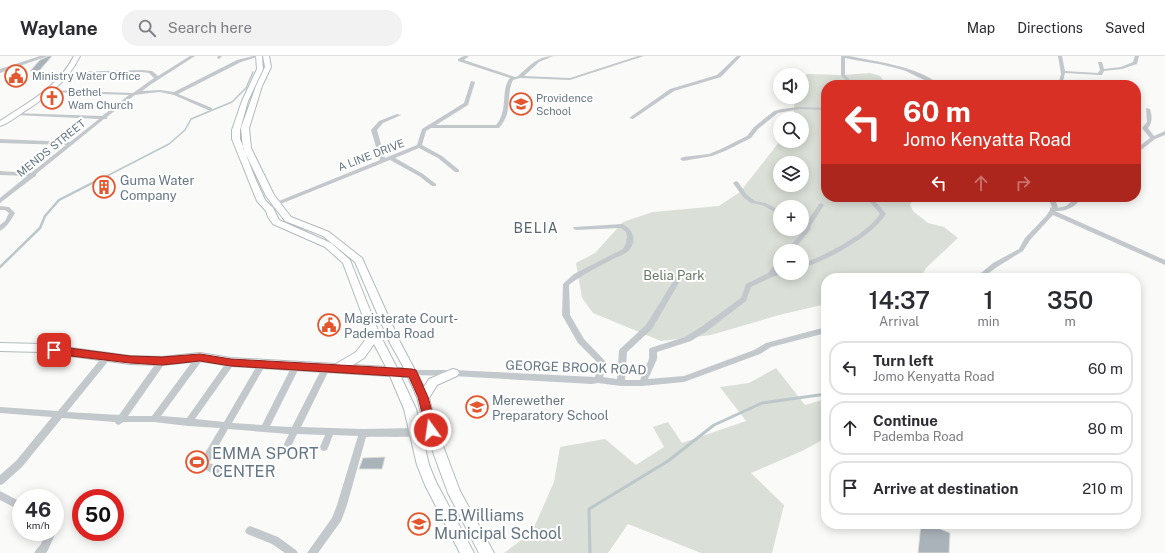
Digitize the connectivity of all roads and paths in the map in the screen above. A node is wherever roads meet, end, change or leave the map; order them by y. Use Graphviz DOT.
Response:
graph roads {
  1 [pos="45,56"];
  2 [pos="77,56"];
  3 [pos="193,56"];
  4 [pos="259,56"];
  5 [pos="266,56"];
  6 [pos="467,56"];
  7 [pos="551,56"];
  8 [pos="642,56"];
  9 [pos="739,56"];
  10 [pos="843,56"];
  11 [pos="1060,56"];
  12 [pos="1137,56"];
  13 [pos="1100,63"];
  14 [pos="1102,70"];
  15 [pos="0,72"];
  16 [pos="1064,72"];
  17 [pos="68,73"];
  18 [pos="517,77"];
  19 [pos="157,78"];
  20 [pos="848,80"];
  21 [pos="931,80"];
  22 [pos="1062,80"];
  23 [pos="473,82"];
  24 [pos="50,91"];
  25 [pos="176,93"];
  26 [pos="135,94"];
  27 [pos="210,109"];
  28 [pos="821,109"];
  29 [pos="1148,109"];
  30 [pos="15,114"];
  31 [pos="398,115"];
  32 [pos="105,118"];
  33 [pos="631,118"];
  34 [pos="0,124"];
  35 [pos="430,126"];
  36 [pos="1165,134"];
  37 [pos="1153,138"];
  38 [pos="0,141"];
  39 [pos="72,144"];
  40 [pos="419,146"];
  41 [pos="1141,148"];
  42 [pos="391,158"];
  43 [pos="683,159"];
  44 [pos="383,161"];
  45 [pos="457,171"];
  46 [pos="0,173"];
  47 [pos="34,175"];
  48 [pos="736,183"];
  49 [pos="434,185"];
  50 [pos="0,202"];
  51 [pos="873,202"];
  52 [pos="1053,202"];
  53 [pos="1074,202"];
  54 [pos="821,205"];
  55 [pos="273,207"];
  56 [pos="0,208"];
  57 [pos="773,209"];
  58 [pos="1052,211"];
  59 [pos="809,221"];
  60 [pos="576,228"];
  61 [pos="0,229"];
  62 [pos="802,236"];
  63 [pos="796,244"];
  64 [pos="809,263"];
  65 [pos="1165,263"];
  66 [pos="773,271"];
  67 [pos="985,273"];
  68 [pos="681,274"];
  69 [pos="773,274"];
  70 [pos="770,275"];
  71 [pos="821,331"];
  72 [pos="374,333"];
  73 [pos="0,347"];
  74 [pos="107,357"];
  75 [pos="200,357"];
  76 [pos="162,361"];
  77 [pos="231,362"];
  78 [pos="262,364"];
  79 [pos="296,366"];
  80 [pos="332,368"];
  81 [pos="394,371"];
  82 [pos="412,373"];
  83 [pos="452,373"];
  84 [pos="598,380"];
  85 [pos="621,383"];
  86 [pos="642,383"];
  87 [pos="423,397"];
  88 [pos="0,410"];
  89 [pos="60,415"];
  90 [pos="154,419"];
  91 [pos="120,421"];
  92 [pos="188,423"];
  93 [pos="224,426"];
  94 [pos="264,429"];
  95 [pos="295,430"];
  96 [pos="431,430"];
  97 [pos="330,432"];
  98 [pos="416,432"];
  99 [pos="363,433"];
  100 [pos="324,447"];
  101 [pos="284,452"];
  102 [pos="441,458"];
  103 [pos="424,464"];
  104 [pos="0,471"];
  105 [pos="11,472"];
  106 [pos="222,472"];
  107 [pos="0,481"];
  108 [pos="0,496"];
  109 [pos="12,502"];
  110 [pos="250,531"];
  111 [pos="47,541"];
  112 [pos="39,553"];
  113 [pos="293,553"];
  114 [pos="312,553"];
  115 [pos="467,553"];
  116 [pos="487,553"];
  1 -- 15 [label="street"];
  2 -- 17 [label="main road"];
  3 -- 19 [label="street, MENDS STREET"];
  4 -- 25 [label="street"];
  4 -- 55 [label="main road"];
  5 -- 55 [label="main road"];
  6 -- 18 [label="street"];
  7 -- 18 [label="street"];
  8 -- 18 [label="street"];
  9 -- 33 [label="street"];
  10 -- 20 [label="street"];
  10 -- 21 [label="street"];
  11 -- 16 [label="street"];
  12 -- 14 [label="street"];
  13 -- 14 [label="street"];
  14 -- 16 [label="street"];
  16 -- 22 [label="street"];
  17 -- 19 [label="street"];
  17 -- 24 [label="main road"];
  18 -- 35 [label="street"];
  19 -- 26 [label="street, MENDS STREET"];
  23 -- 35 [label="street"];
  24 -- 26 [label="street"];
  24 -- 30 [label="main road"];
  25 -- 26 [label="street"];
  25 -- 27 [label="street"];
  26 -- 32 [label="street, MENDS STREET"];
  28 -- 43 [label="street"];
  29 -- 37 [label="street"];
  30 -- 32 [label="street"];
  30 -- 34 [label="main road"];
  31 -- 44 [label="street"];
  32 -- 39 [label="street, MENDS STREET"];
  35 -- 40 [label="street, A LINE DRIVE"];
  36 -- 37 [label="street"];
  37 -- 41 [label="street"];
  38 -- 39 [label="street"];
  39 -- 47 [label="street, MENDS STREET"];
  40 -- 42 [label="street, A LINE DRIVE"];
  40 -- 45 [label="street"];
  42 -- 44 [label="street, A LINE DRIVE"];
  42 -- 49 [label="street"];
  44 -- 55 [label="street, A LINE DRIVE"];
  46 -- 47 [label="street"];
  47 -- 50 [label="street, MENDS STREET"];
  48 -- 57 [label="street"];
  51 -- 64 [label="street"];
  52 -- 58 [label="street"];
  53 -- 58 [label="street"];
  54 -- 59 [label="street"];
  55 -- 72 [label="main road"];
  55 -- 82 [label="main road"];
  56 -- 61 [label="street"];
  58 -- 65 [label="street"];
  58 -- 67 [label="street"];
  60 -- 84 [label="street"];
  62 -- 63 [label="street"];
  66 -- 70 [label="street"];
  68 -- 85 [label="street"];
  69 -- 70 [label="street"];
  70 -- 86 [label="street"];
  71 -- 86 [label="street, GEORGE BROOK ROAD"];
  72 -- 80 [label="main road"];
  72 -- 81 [label="main road"];
  73 -- 74 [label="main road"];
  74 -- 76 [label="main road"];
  74 -- 89 [label="street"];
  75 -- 76 [label="main road"];
  75 -- 77 [label="main road"];
  75 -- 90 [label="street"];
  76 -- 91 [label="street"];
  77 -- 78 [label="main road"];
  77 -- 92 [label="street"];
  78 -- 79 [label="main road"];
  78 -- 93 [label="street"];
  79 -- 80 [label="main road"];
  79 -- 94 [label="street"];
  80 -- 81 [label="main road"];
  80 -- 95 [label="street"];
  81 -- 82 [label="main road"];
  81 -- 98 [label="main road"];
  82 -- 83 [label="street, GEORGE BROOK ROAD"];
  82 -- 87 [label="main road"];
  83 -- 84 [label="street, GEORGE BROOK ROAD"];
  83 -- 87 [label="main road"];
  84 -- 85 [label="street, GEORGE BROOK ROAD"];
  85 -- 86 [label="street, GEORGE BROOK ROAD"];
  87 -- 96 [label="main road"];
  88 -- 89 [label="street"];
  89 -- 91 [label="street"];
  89 -- 105 [label="street"];
  90 -- 91 [label="street"];
  90 -- 92 [label="street"];
  92 -- 93 [label="street"];
  93 -- 94 [label="street"];
  93 -- 106 [label="street"];
  94 -- 95 [label="street"];
  95 -- 97 [label="street"];
  95 -- 101 [label="street"];
  96 -- 98 [label="street"];
  96 -- 102 [label="main road"];
  97 -- 99 [label="street"];
  97 -- 100 [label="street"];
  98 -- 99 [label="street"];
  98 -- 103 [label="main road"];
  99 -- 114 [label="street"];
  102 -- 103 [label="main road"];
  102 -- 116 [label="main road"];
  103 -- 115 [label="main road"];
  104 -- 105 [label="street"];
  105 -- 107 [label="street"];
  108 -- 109 [label="street"];
  110 -- 113 [label="street"];
  111 -- 112 [label="street"];
}
